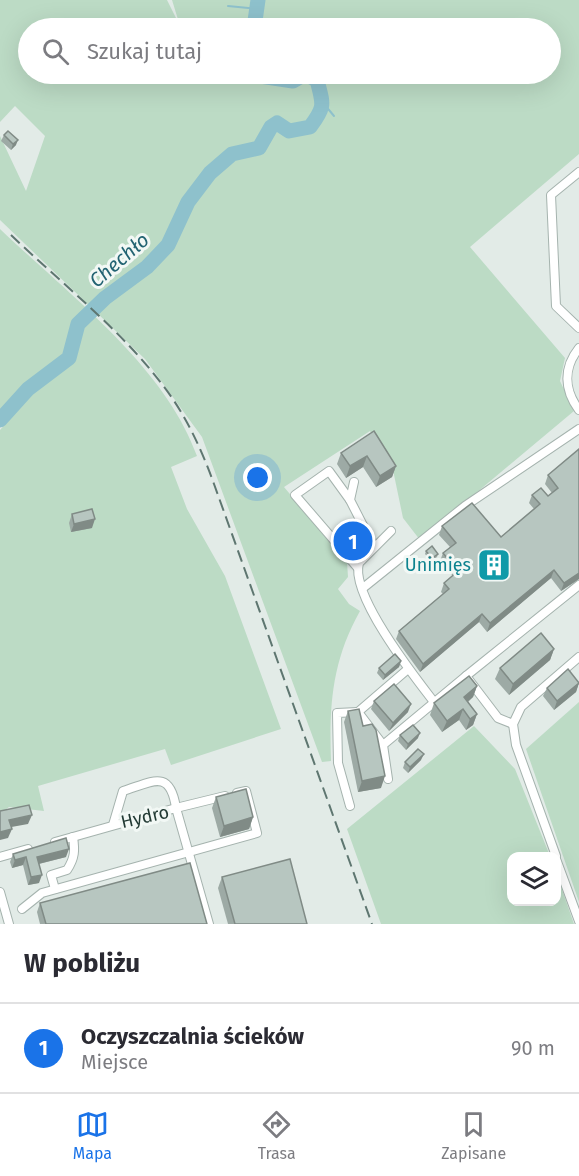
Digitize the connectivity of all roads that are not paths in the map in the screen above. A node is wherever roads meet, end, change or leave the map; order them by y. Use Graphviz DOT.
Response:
graph roads {
  1 [pos="579,172"];
  2 [pos="579,328"];
  3 [pos="579,348"];
  4 [pos="579,410"];
  5 [pos="579,429"];
  6 [pos="354,482"];
  7 [pos="350,500"];
  8 [pos="391,531"];
  9 [pos="374,547"];
  10 [pos="357,567"];
  11 [pos="579,585"];
  12 [pos="363,588"];
  13 [pos="579,657"];
  14 [pos="408,669"];
  15 [pos="466,676"];
  16 [pos="434,702"];
  17 [pos="358,712"];
  18 [pos="513,724"];
  19 [pos="383,745"];
  20 [pos="387,779"];
  21 [pos="350,806"];
  22 [pos="176,808"];
  23 [pos="114,825"];
  24 [pos="73,837"];
  25 [pos="45,844"];
  26 [pos="34,848"];
  27 [pos="188,852"];
  28 [pos="554,852"];
  29 [pos="0,857"];
  30 [pos="561,871"];
  31 [pos="55,889"];
  32 [pos="0,892"];
  33 [pos="22,909"];
  34 [pos="579,921"];
  35 [pos="9,924"];
  36 [pos="209,924"];
  1 -- 2 [label="street"];
  3 -- 4 [label="street"];
  5 -- 12 [label="street"];
  6 -- 7 [label="street"];
  7 -- 9 [label="street"];
  7 -- 10 [label="street"];
  8 -- 9 [label="street"];
  9 -- 10 [label="street"];
  10 -- 12 [label="street"];
  11 -- 15 [label="street"];
  12 -- 14 [label="street"];
  13 -- 18 [label="street"];
  14 -- 16 [label="street"];
  14 -- 17 [label="street"];
  15 -- 16 [label="street"];
  15 -- 18 [label="street"];
  16 -- 19 [label="street"];
  17 -- 19 [label="street"];
  17 -- 21 [label="street"];
  18 -- 28 [label="street"];
  19 -- 20 [label="street"];
  22 -- 23 [label="street, Hydro"];
  22 -- 23 [label="street"];
  22 -- 27 [label="street, Hydro"];
  22 -- 27 [label="street"];
  23 -- 24 [label="street, Hydro"];
  24 -- 25 [label="street, Hydro"];
  24 -- 31 [label="street"];
  26 -- 29 [label="street"];
  27 -- 31 [label="street"];
  27 -- 36 [label="street, Hydro"];
  30 -- 34 [label="street"];
  31 -- 33 [label="street"];
  32 -- 35 [label="street"];
}
